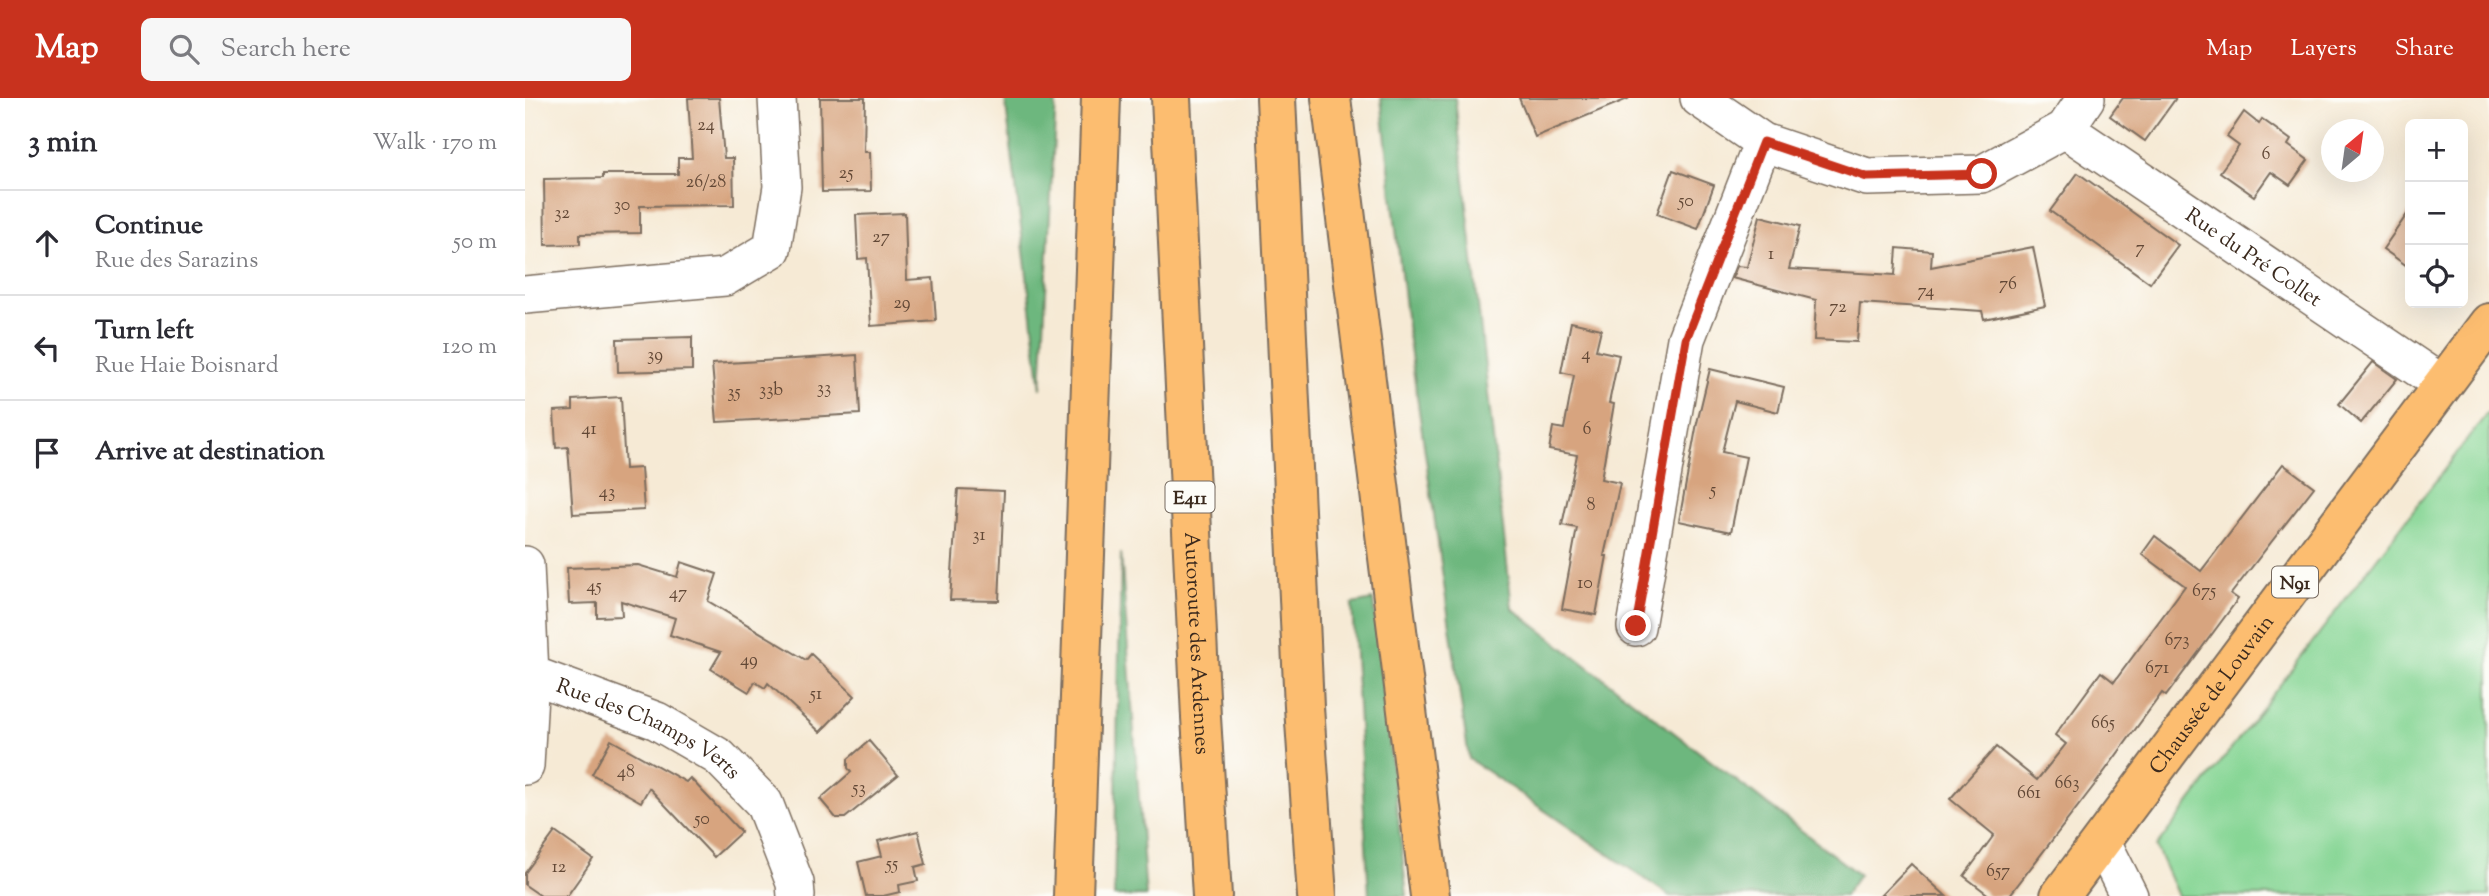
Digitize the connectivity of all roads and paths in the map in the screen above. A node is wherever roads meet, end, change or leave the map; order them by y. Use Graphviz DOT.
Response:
graph roads {
  1 [pos="777,98"];
  2 [pos="1101,98"];
  3 [pos="1171,98"];
  4 [pos="1276,98"];
  5 [pos="1331,98"];
  6 [pos="1699,98"];
  7 [pos="2086,98"];
  8 [pos="2065,129"];
  9 [pos="1763,142"];
  10 [pos="525,295"];
  11 [pos="2489,323"];
  12 [pos="2442,384"];
  13 [pos="525,565"];
  14 [pos="1636,626"];
  15 [pos="530,674"];
  16 [pos="525,766"];
  17 [pos="2102,842"];
  18 [pos="796,896"];
  19 [pos="1073,896"];
  20 [pos="1212,896"];
  21 [pos="1317,896"];
  22 [pos="1430,896"];
  23 [pos="2060,896"];
  24 [pos="2129,896"];
  1 -- 10 [label="street"];
  2 -- 19 [label="main road"];
  3 -- 20 [label="main road, Autoroute des Ardennes / E411"];
  4 -- 21 [label="main road"];
  5 -- 22 [label="main road"];
  6 -- 9 [label="street"];
  7 -- 8 [label="street"];
  8 -- 9 [label="street"];
  8 -- 12 [label="street, Rue du Pré Collet"];
  9 -- 14 [label="street"];
  11 -- 12 [label="main road, Chaussée de Louvain / N91"];
  12 -- 17 [label="main road, Chaussée de Louvain / N91"];
  13 -- 15 [label="street, Rue des Champs Verts"];
  15 -- 16 [label="street"];
  15 -- 18 [label="street, Rue des Champs Verts"];
  17 -- 23 [label="main road, Chaussée de Louvain / N91"];
  17 -- 24 [label="street"];
}
